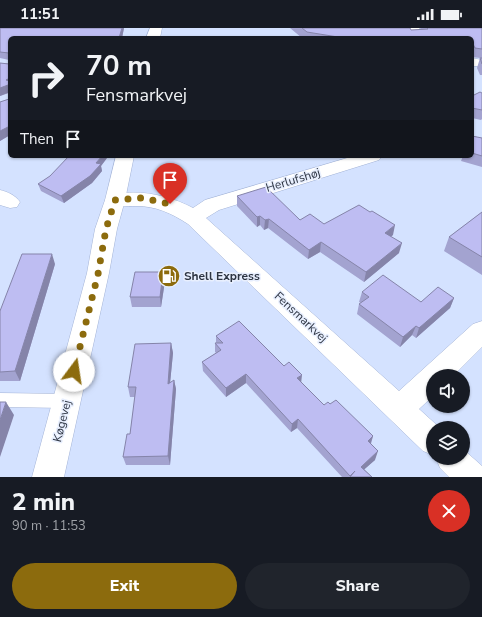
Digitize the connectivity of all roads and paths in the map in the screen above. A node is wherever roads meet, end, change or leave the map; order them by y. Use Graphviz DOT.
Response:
graph roads {
  1 [pos="125,158"];
  2 [pos="367,158"];
  3 [pos="115,200"];
  4 [pos="192,217"];
  5 [pos="482,331"];
  6 [pos="442,369"];
  7 [pos="426,385"];
  8 [pos="0,400"];
  9 [pos="67,401"];
  10 [pos="399,410"];
  11 [pos="426,435"];
  12 [pos="458,465"];
  13 [pos="48,477"];
  14 [pos="471,477"];
  1 -- 3 [label="street, Køgevej"];
  2 -- 4 [label="street, Herlufshøj"];
  3 -- 4 [label="street, Fensmarkvej"];
  3 -- 9 [label="street, Køgevej"];
  4 -- 10 [label="street, Fensmarkvej"];
  5 -- 6 [label="street"];
  7 -- 10 [label="street"];
  8 -- 9 [label="lane"];
  9 -- 13 [label="street, Køgevej"];
  10 -- 11 [label="street, Fensmarkvej"];
  12 -- 14 [label="street"];
}
